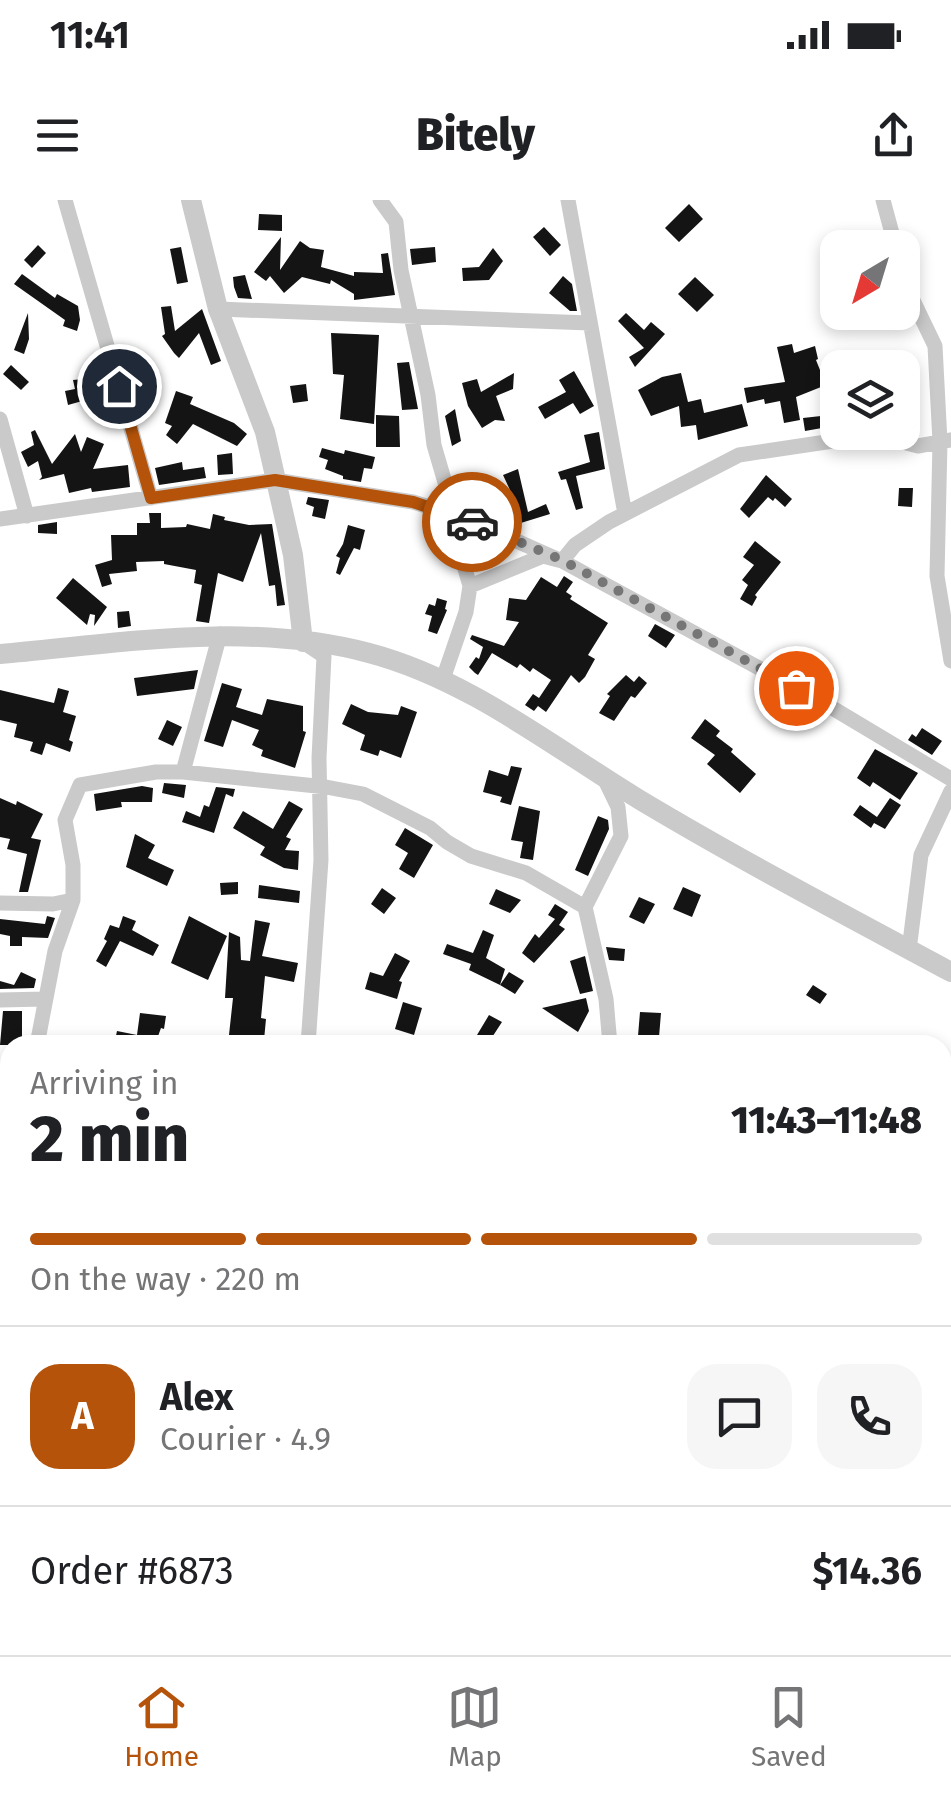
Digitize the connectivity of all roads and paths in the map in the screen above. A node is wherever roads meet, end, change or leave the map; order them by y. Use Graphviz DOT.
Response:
graph roads {
  1 [pos="65,200"];
  2 [pos="191,200"];
  3 [pos="380,200"];
  4 [pos="568,200"];
  5 [pos="882,200"];
  6 [pos="891,230"];
  7 [pos="218,309"];
  8 [pos="920,314"];
  9 [pos="413,318"];
  10 [pos="590,323"];
  11 [pos="936,346"];
  12 [pos="951,355"];
  13 [pos="0,419"];
  14 [pos="946,441"];
  15 [pos="275,480"];
  16 [pos="151,498"];
  17 [pos="625,514"];
  18 [pos="27,516"];
  19 [pos="462,518"];
  20 [pos="0,519"];
  21 [pos="562,560"];
  22 [pos="470,586"];
  23 [pos="220,634"];
  24 [pos="303,642"];
  25 [pos="0,654"];
  26 [pos="951,661"];
  27 [pos="443,679"];
  28 [pos="183,772"];
  29 [pos="604,778"];
  30 [pos="951,779"];
  31 [pos="321,788"];
  32 [pos="951,791"];
  33 [pos="73,900"];
  34 [pos="0,903"];
  35 [pos="585,907"];
  36 [pos="910,950"];
  37 [pos="951,972"];
  38 [pos="45,998"];
  39 [pos="0,1000"];
  40 [pos="39,1035"];
  41 [pos="309,1035"];
  42 [pos="609,1035"];
  1 -- 16 [label="street"];
  2 -- 7 [label="street"];
  3 -- 9 [label="street"];
  4 -- 10 [label="street"];
  5 -- 6 [label="street"];
  7 -- 9 [label="street"];
  7 -- 15 [label="street"];
  8 -- 11 [label="street"];
  9 -- 10 [label="street"];
  9 -- 19 [label="street"];
  10 -- 17 [label="street"];
  11 -- 12 [label="street"];
  11 -- 14 [label="street"];
  13 -- 18 [label="street"];
  14 -- 17 [label="street"];
  14 -- 26 [label="street"];
  15 -- 16 [label="street"];
  15 -- 19 [label="street"];
  15 -- 24 [label="street"];
  16 -- 18 [label="street"];
  17 -- 21 [label="street"];
  18 -- 20 [label="street"];
  19 -- 21 [label="street"];
  19 -- 22 [label="street"];
  21 -- 22 [label="street"];
  21 -- 30 [label="street"];
  22 -- 27 [label="street"];
  23 -- 24 [label="street"];
  23 -- 25 [label="street"];
  23 -- 28 [label="street"];
  24 -- 27 [label="street"];
  24 -- 31 [label="street"];
  27 -- 29 [label="street"];
  28 -- 31 [label="street"];
  28 -- 33 [label="street"];
  29 -- 35 [label="street"];
  29 -- 36 [label="street"];
  31 -- 35 [label="street"];
  31 -- 41 [label="street"];
  32 -- 36 [label="street"];
  33 -- 34 [label="street"];
  33 -- 38 [label="street"];
  35 -- 42 [label="street"];
  36 -- 37 [label="street"];
  38 -- 39 [label="street"];
  38 -- 40 [label="street"];
}
